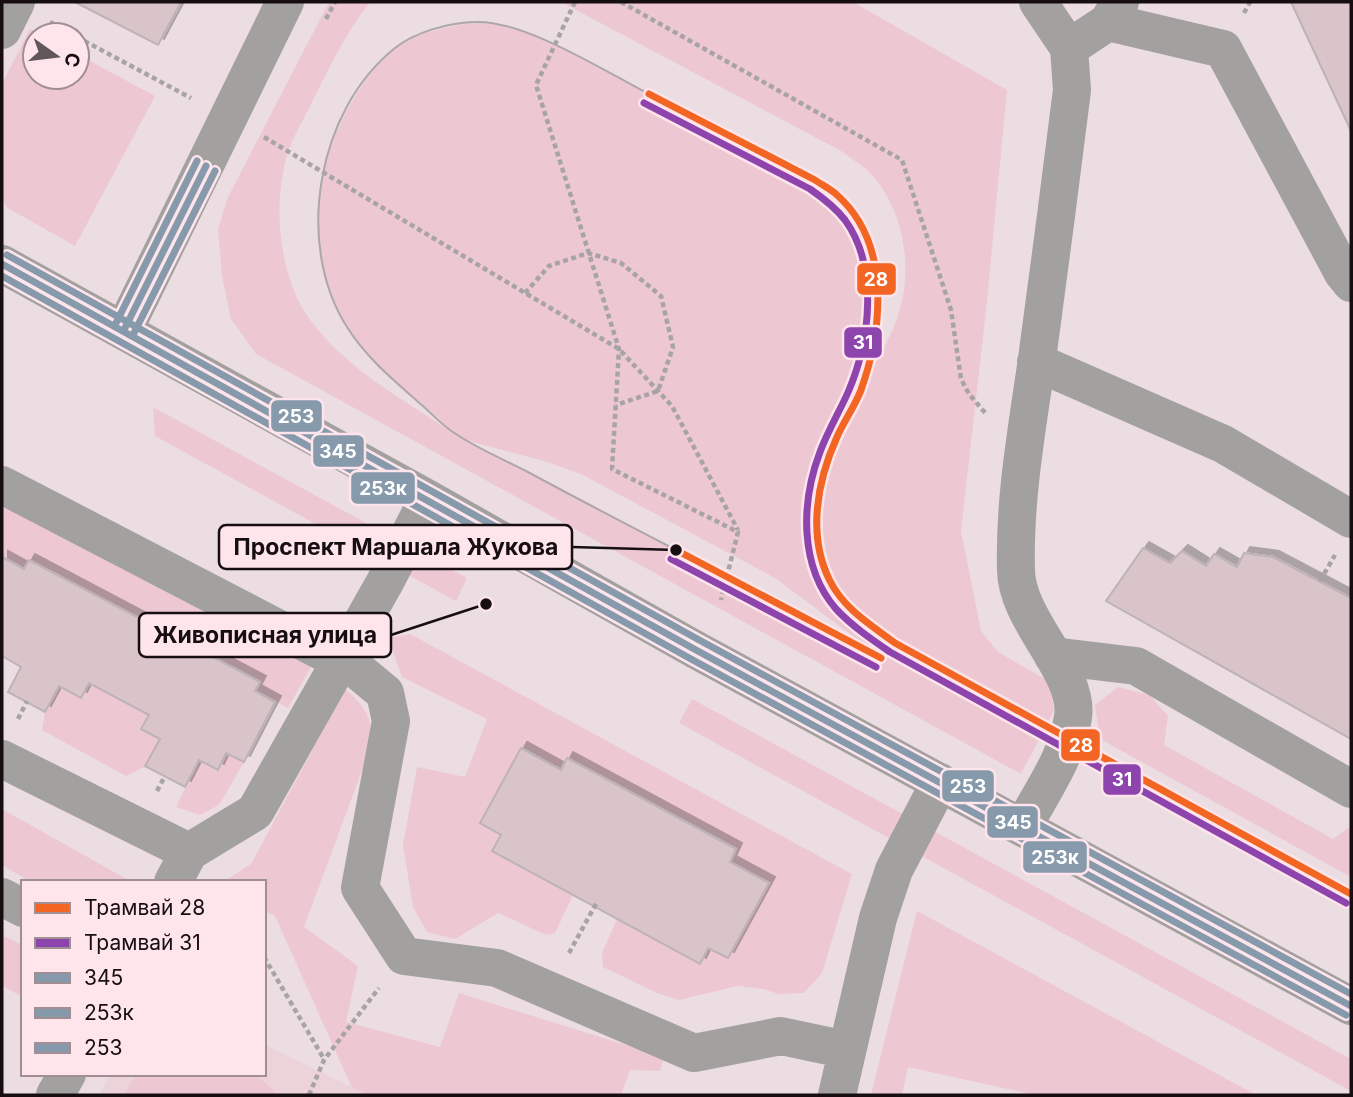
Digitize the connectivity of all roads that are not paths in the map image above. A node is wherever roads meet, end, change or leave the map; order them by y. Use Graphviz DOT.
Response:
graph roads {
  1 [pos="16,2"];
  2 [pos="285,2"];
  3 [pos="1038,2"];
  4 [pos="1114,12"];
  5 [pos="2,30"];
  6 [pos="1069,48"];
  7 [pos="2,264"];
  8 [pos="1351,283"];
  9 [pos="124,330"];
  10 [pos="1036,362"];
  11 [pos="2,485"];
  12 [pos="429,499"];
  13 [pos="1351,519"];
  14 [pos="1053,656"];
  15 [pos="339,660"];
  16 [pos="2,759"];
  17 [pos="940,782"];
  18 [pos="1351,789"];
  19 [pos="1023,827"];
  20 [pos="181,867"];
  21 [pos="2,897"];
  22 [pos="21,907"];
  23 [pos="1351,1006"];
  24 [pos="847,1050"];
  25 [pos="66,1076"];
  26 [pos="55,1095"];
  27 [pos="837,1095"];
  1 -- 5 [label="street"];
  2 -- 9 [label="street"];
  3 -- 6 [label="street"];
  4 -- 6 [label="street"];
  4 -- 8 [label="street"];
  6 -- 10 [label="street"];
  7 -- 9 [label="street"];
  9 -- 12 [label="street"];
  10 -- 13 [label="street"];
  10 -- 14 [label="street"];
  11 -- 15 [label="street"];
  12 -- 15 [label="street"];
  12 -- 17 [label="street"];
  14 -- 18 [label="street"];
  14 -- 19 [label="street"];
  15 -- 20 [label="street"];
  15 -- 24 [label="street"];
  16 -- 20 [label="street"];
  17 -- 19 [label="street"];
  17 -- 24 [label="street"];
  19 -- 23 [label="street"];
  21 -- 22 [label="street"];
  24 -- 27 [label="street"];
  25 -- 26 [label="street"];
}
